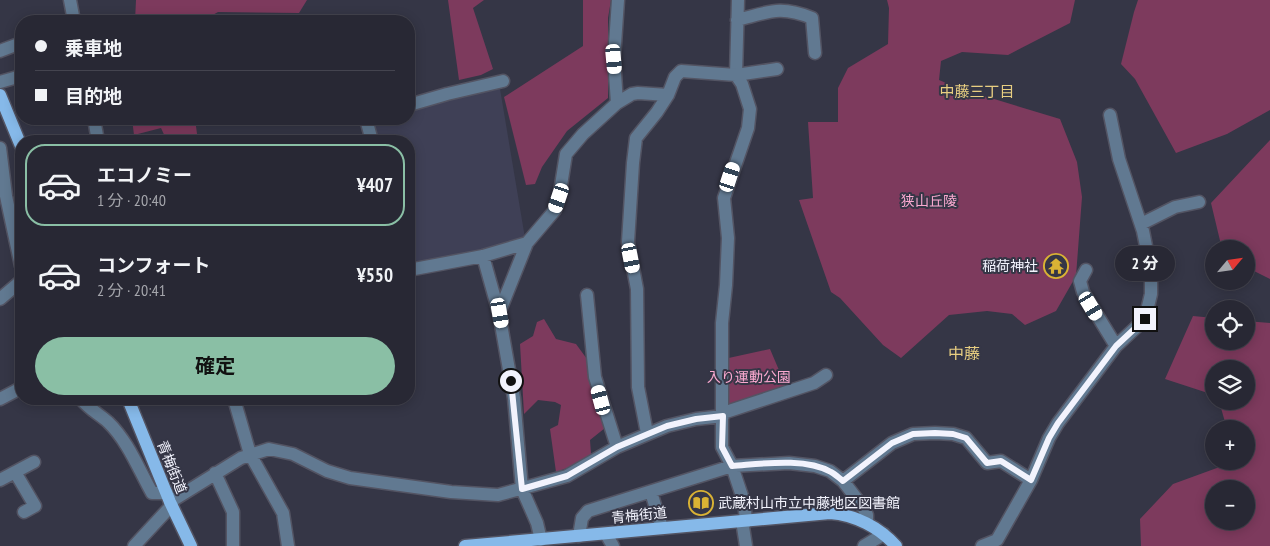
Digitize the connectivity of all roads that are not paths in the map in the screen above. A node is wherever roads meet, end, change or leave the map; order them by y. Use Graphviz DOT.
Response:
graph roads {
  1 [pos="70,0"];
  2 [pos="618,0"];
  3 [pos="738,0"];
  4 [pos="796,6"];
  5 [pos="73,15"];
  6 [pos="737,20"];
  7 [pos="15,45"];
  8 [pos="0,51"];
  9 [pos="815,53"];
  10 [pos="777,68"];
  11 [pos="736,75"];
  12 [pos="15,78"];
  13 [pos="503,81"];
  14 [pos="0,82"];
  15 [pos="0,94"];
  16 [pos="668,95"];
  17 [pos="415,103"];
  18 [pos="617,103"];
  19 [pos="1110,115"];
  20 [pos="17,135"];
  21 [pos="0,148"];
  22 [pos="3,197"];
  23 [pos="1199,202"];
  24 [pos="1141,224"];
  25 [pos="15,243"];
  26 [pos="527,243"];
  27 [pos="483,256"];
  28 [pos="415,269"];
  29 [pos="1086,270"];
  30 [pos="15,286"];
  31 [pos="587,296"];
  32 [pos="0,299"];
  33 [pos="500,313"];
  34 [pos="1116,346"];
  35 [pos="820,381"];
  36 [pos="15,391"];
  37 [pos="0,399"];
  38 [pos="86,405"];
  39 [pos="130,405"];
  40 [pos="236,405"];
  41 [pos="723,414"];
  42 [pos="647,433"];
  43 [pos="617,447"];
  44 [pos="250,454"];
  45 [pos="34,462"];
  46 [pos="732,466"];
  47 [pos="15,472"];
  48 [pos="215,473"];
  49 [pos="0,480"];
  50 [pos="1031,480"];
  51 [pos="843,481"];
  52 [pos="522,489"];
  53 [pos="651,492"];
  54 [pos="170,500"];
  55 [pos="24,512"];
  56 [pos="746,520"];
  57 [pos="867,524"];
  58 [pos="662,528"];
  59 [pos="606,534"];
  60 [pos="884,534"];
  61 [pos="579,536"];
  62 [pos="540,540"];
  63 [pos="989,545"];
  64 [pos="134,546"];
  65 [pos="191,546"];
  66 [pos="233,546"];
  67 [pos="288,546"];
  68 [pos="466,546"];
  69 [pos="613,546"];
  70 [pos="746,546"];
  71 [pos="864,546"];
  72 [pos="896,546"];
  1 -- 5 [label="street"];
  2 -- 18 [label="street"];
  3 -- 6 [label="street"];
  4 -- 6 [label="street"];
  4 -- 9 [label="street"];
  6 -- 11 [label="street"];
  7 -- 8 [label="street"];
  10 -- 11 [label="street"];
  11 -- 16 [label="street"];
  11 -- 41 [label="street"];
  12 -- 14 [label="street"];
  13 -- 17 [label="street"];
  15 -- 20 [label="main road"];
  16 -- 18 [label="street"];
  16 -- 42 [label="street"];
  18 -- 26 [label="street"];
  19 -- 24 [label="street"];
  21 -- 22 [label="street"];
  22 -- 25 [label="street"];
  23 -- 24 [label="street"];
  24 -- 34 [label="street"];
  26 -- 27 [label="street"];
  26 -- 33 [label="street"];
  27 -- 28 [label="street"];
  27 -- 33 [label="street"];
  29 -- 34 [label="street"];
  30 -- 32 [label="street"];
  31 -- 43 [label="street"];
  33 -- 52 [label="street"];
  34 -- 50 [label="street"];
  35 -- 41 [label="street"];
  36 -- 37 [label="street"];
  38 -- 54 [label="street"];
  39 -- 54 [label="main road, 青梅街道"];
  40 -- 44 [label="street"];
  41 -- 42 [label="street"];
  41 -- 46 [label="street"];
  42 -- 43 [label="street"];
  43 -- 52 [label="street"];
  44 -- 48 [label="street"];
  44 -- 52 [label="street"];
  44 -- 67 [label="street"];
  45 -- 47 [label="street"];
  46 -- 51 [label="street"];
  46 -- 53 [label="street"];
  46 -- 56 [label="street"];
  47 -- 49 [label="street"];
  47 -- 55 [label="street"];
  48 -- 54 [label="street"];
  48 -- 66 [label="street"];
  50 -- 51 [label="street"];
  50 -- 63 [label="street"];
  51 -- 57 [label="street"];
  52 -- 62 [label="street"];
  53 -- 58 [label="street"];
  53 -- 61 [label="street"];
  54 -- 64 [label="street"];
  54 -- 65 [label="main road, 青梅街道"];
  56 -- 57 [label="main road, 青梅街道"];
  56 -- 58 [label="main road, 青梅街道"];
  56 -- 70 [label="street"];
  57 -- 60 [label="main road, 青梅街道"];
  58 -- 59 [label="main road, 青梅街道"];
  59 -- 61 [label="main road, 青梅街道"];
  59 -- 69 [label="street"];
  60 -- 71 [label="street"];
  60 -- 72 [label="main road, 青梅街道"];
  61 -- 62 [label="main road, 青梅街道"];
  62 -- 68 [label="main road, 青梅街道"];
}
